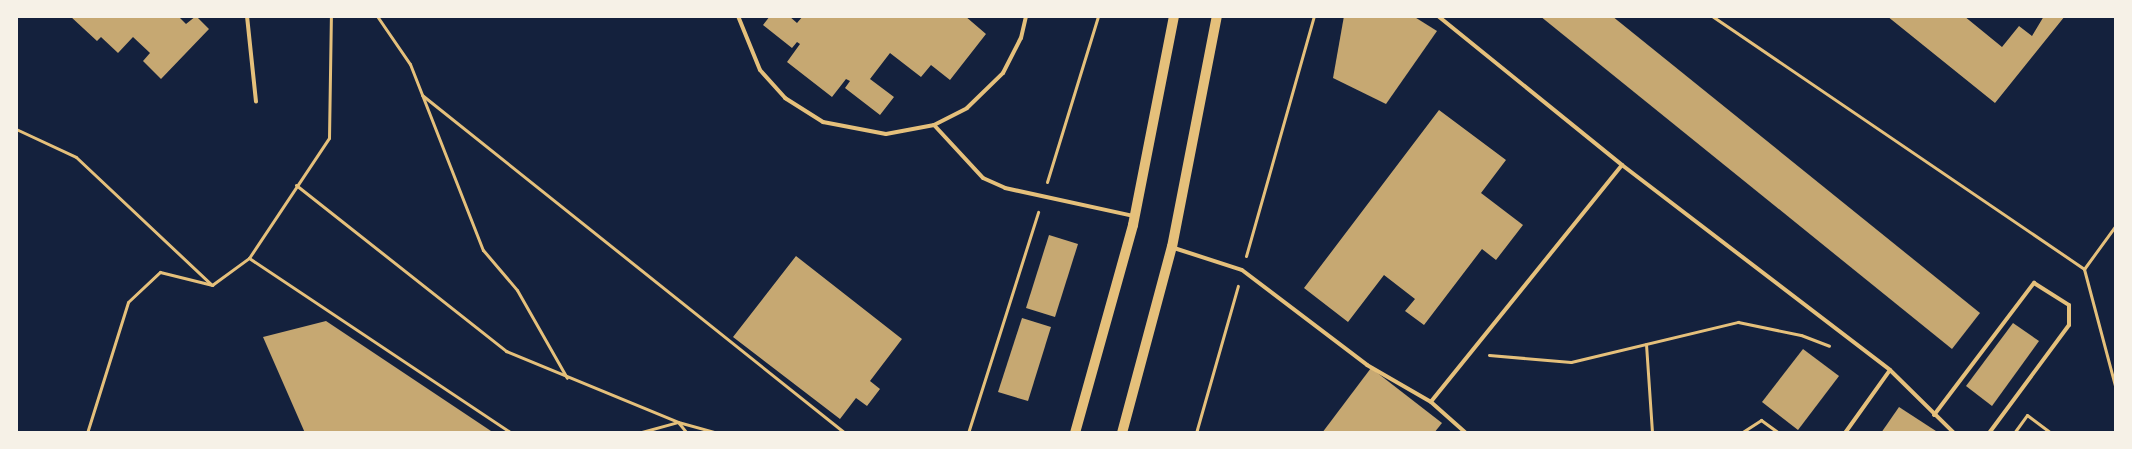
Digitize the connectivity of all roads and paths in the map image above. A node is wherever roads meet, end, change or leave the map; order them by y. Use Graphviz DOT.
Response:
graph roads {
  1 [pos="247,16"];
  2 [pos="331,16"];
  3 [pos="377,16"];
  4 [pos="738,16"];
  5 [pos="1026,16"];
  6 [pos="1098,16"];
  7 [pos="1174,16"];
  8 [pos="1217,16"];
  9 [pos="1314,16"];
  10 [pos="1438,16"];
  11 [pos="1712,16"];
  12 [pos="422,95"];
  13 [pos="256,102"];
  14 [pos="934,125"];
  15 [pos="16,129"];
  16 [pos="1622,164"];
  17 [pos="296,185"];
  18 [pos="1042,197"];
  19 [pos="1135,217"];
  20 [pos="2116,225"];
  21 [pos="1172,247"];
  22 [pos="249,258"];
  23 [pos="2084,269"];
  24 [pos="1242,270"];
  25 [pos="212,285"];
  26 [pos="1646,344"];
  27 [pos="1837,349"];
  28 [pos="1467,354"];
  29 [pos="1890,370"];
  30 [pos="567,378"];
  31 [pos="2116,390"];
  32 [pos="1431,402"];
  33 [pos="1934,415"];
  34 [pos="678,422"];
  35 [pos="87,433"];
  36 [pos="511,433"];
  37 [pos="638,433"];
  38 [pos="687,433"];
  39 [pos="718,433"];
  40 [pos="845,433"];
  41 [pos="968,433"];
  42 [pos="1075,433"];
  43 [pos="1122,433"];
  44 [pos="1196,433"];
  45 [pos="1466,433"];
  46 [pos="1652,433"];
  47 [pos="1741,433"];
  48 [pos="1779,433"];
  49 [pos="1845,433"];
  50 [pos="1954,433"];
  51 [pos="1989,433"];
  52 [pos="2014,433"];
  53 [pos="2051,433"];
  1 -- 13 [label="lane"];
  2 -- 17 [label="path"];
  3 -- 12 [label="path"];
  4 -- 14 [label="lane"];
  5 -- 14 [label="lane"];
  6 -- 18 [label="path"];
  7 -- 19 [label="main road"];
  8 -- 21 [label="main road"];
  9 -- 24 [label="path"];
  10 -- 16 [label="lane"];
  11 -- 23 [label="path"];
  12 -- 30 [label="path"];
  12 -- 40 [label="path"];
  14 -- 18 [label="lane"];
  15 -- 25 [label="path"];
  16 -- 28 [label="lane"];
  16 -- 29 [label="lane"];
  17 -- 22 [label="path"];
  17 -- 30 [label="path"];
  18 -- 19 [label="lane"];
  18 -- 41 [label="path"];
  19 -- 42 [label="main road"];
  20 -- 23 [label="path"];
  21 -- 24 [label="lane"];
  21 -- 43 [label="main road"];
  22 -- 25 [label="path"];
  22 -- 36 [label="path"];
  23 -- 31 [label="path"];
  24 -- 32 [label="lane"];
  24 -- 44 [label="path"];
  25 -- 35 [label="path"];
  26 -- 27 [label="path"];
  26 -- 28 [label="path"];
  26 -- 46 [label="path"];
  28 -- 32 [label="lane"];
  29 -- 33 [label="lane"];
  29 -- 49 [label="lane"];
  30 -- 34 [label="path"];
  32 -- 45 [label="lane"];
  33 -- 50 [label="lane"];
  33 -- 51 [label="lane"];
  34 -- 37 [label="path"];
  34 -- 38 [label="path"];
  34 -- 39 [label="path"];
  47 -- 48 [label="path"];
  52 -- 53 [label="path"];
}
